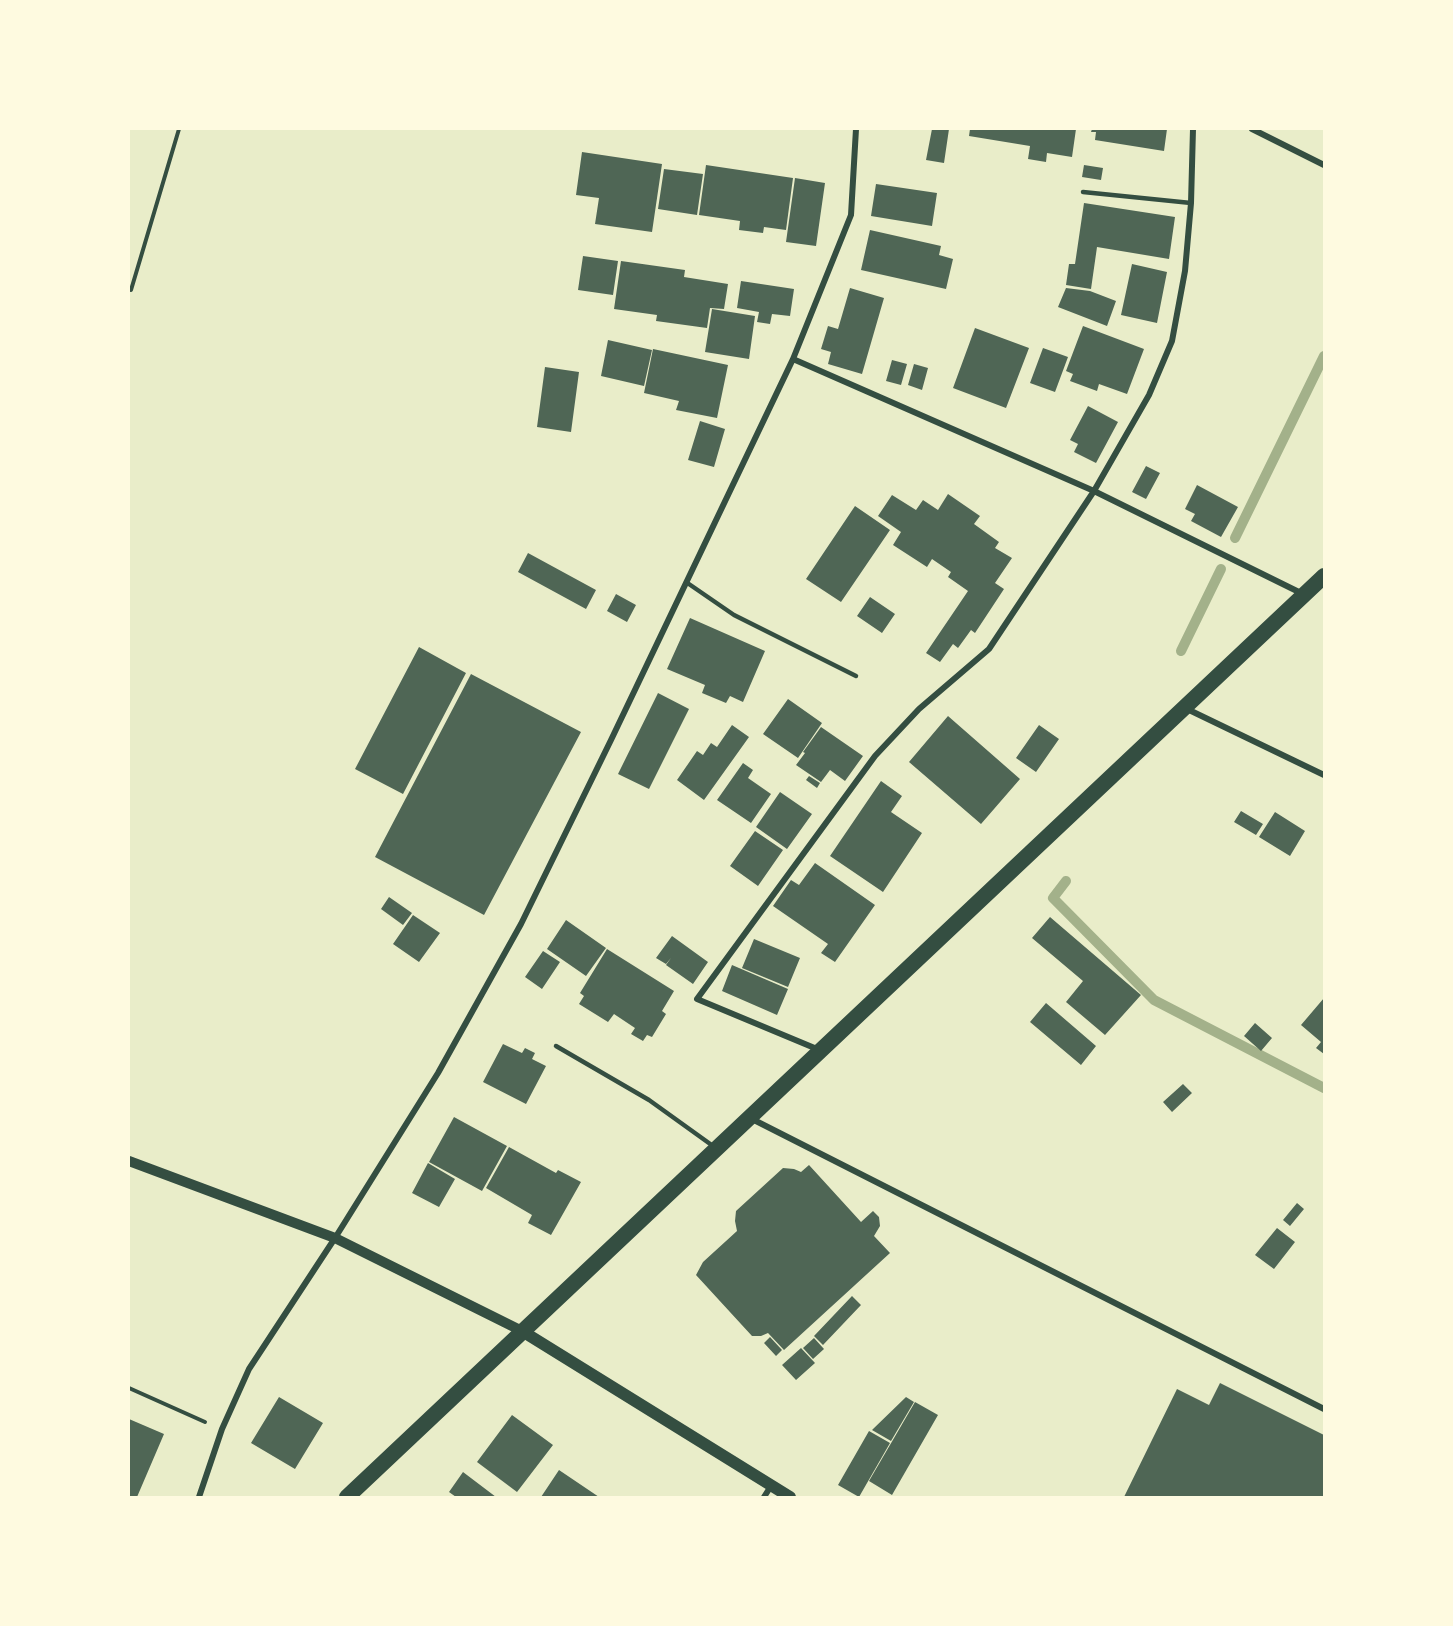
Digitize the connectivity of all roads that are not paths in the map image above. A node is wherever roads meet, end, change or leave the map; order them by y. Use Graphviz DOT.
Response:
graph roads {
  1 [pos="856,129"];
  2 [pos="1193,129"];
  3 [pos="1252,129"];
  4 [pos="1324,165"];
  5 [pos="1083,192"];
  6 [pos="1191,203"];
  7 [pos="792,359"];
  8 [pos="1094,490"];
  9 [pos="1324,576"];
  10 [pos="686,582"];
  11 [pos="1304,595"];
  12 [pos="856,676"];
  13 [pos="1184,707"];
  14 [pos="1324,775"];
  15 [pos="556,1046"];
  16 [pos="820,1051"];
  17 [pos="748,1118"];
  18 [pos="716,1149"];
  19 [pos="129,1161"];
  20 [pos="335,1238"];
  21 [pos="522,1331"];
  22 [pos="1324,1408"];
  23 [pos="768,1492"];
  24 [pos="199,1497"];
  25 [pos="347,1497"];
  26 [pos="790,1497"];
  1 -- 7 [label="street"];
  2 -- 6 [label="street"];
  3 -- 4 [label="street"];
  5 -- 6 [label="lane"];
  6 -- 8 [label="street"];
  7 -- 8 [label="street"];
  7 -- 10 [label="street"];
  8 -- 11 [label="street"];
  8 -- 16 [label="street"];
  9 -- 11 [label="highway"];
  10 -- 12 [label="lane"];
  10 -- 20 [label="street"];
  11 -- 13 [label="highway"];
  13 -- 14 [label="street"];
  13 -- 16 [label="highway"];
  15 -- 18 [label="lane"];
  16 -- 17 [label="highway"];
  17 -- 18 [label="highway"];
  17 -- 22 [label="street"];
  18 -- 21 [label="highway"];
  19 -- 20 [label="street"];
  20 -- 21 [label="street"];
  20 -- 24 [label="street"];
  21 -- 23 [label="main road"];
  21 -- 25 [label="highway"];
  23 -- 26 [label="main road"];
}
